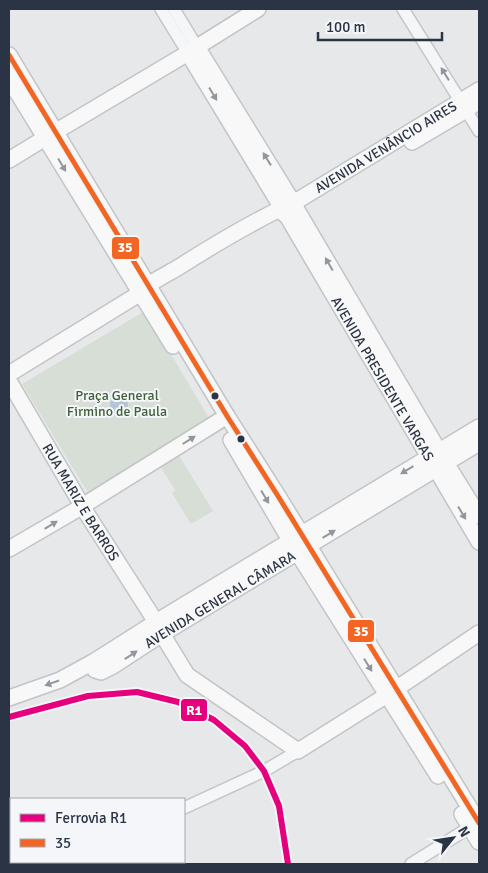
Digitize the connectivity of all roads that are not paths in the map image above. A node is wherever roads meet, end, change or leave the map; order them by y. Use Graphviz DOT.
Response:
graph roads {
  1 [pos="161,9"];
  2 [pos="174,9"];
  3 [pos="258,9"];
  4 [pos="403,9"];
  5 [pos="193,50"];
  6 [pos="9,55"];
  7 [pos="9,79"];
  8 [pos="479,90"];
  9 [pos="479,101"];
  10 [pos="464,106"];
  11 [pos="479,131"];
  12 [pos="50,135"];
  13 [pos="9,160"];
  14 [pos="290,209"];
  15 [pos="143,293"];
  16 [pos="9,374"];
  17 [pos="9,381"];
  18 [pos="219,421"];
  19 [pos="479,427"];
  20 [pos="479,442"];
  21 [pos="438,460"];
  22 [pos="82,505"];
  23 [pos="479,516"];
  24 [pos="479,542"];
  25 [pos="300,544"];
  26 [pos="9,549"];
  27 [pos="159,628"];
  28 [pos="479,633"];
  29 [pos="392,692"];
  30 [pos="9,698"];
  31 [pos="298,751"];
  32 [pos="185,808"];
  33 [pos="477,823"];
  34 [pos="479,842"];
  35 [pos="411,864"];
  1 -- 5 [label="street, AVENIDA PRESIDENTE VARGAS"];
  2 -- 5 [label="street, AVENIDA PRESIDENTE VARGAS"];
  3 -- 5 [label="main road"];
  10 -- 4 [label="street, one-way"];
  5 -- 12 [label="main road"];
  5 -- 14 [label="main road, AVENIDA PRESIDENTE VARGAS"];
  6 -- 12 [label="main road"];
  7 -- 12 [label="main road"];
  8 -- 10 [label="main road, AVENIDA VENÂNCIO AIRES"];
  9 -- 10 [label="main road, AVENIDA VENÂNCIO AIRES"];
  10 -- 11 [label="street"];
  10 -- 14 [label="main road, AVENIDA VENÂNCIO AIRES"];
  12 -- 13 [label="main road"];
  12 -- 15 [label="main road"];
  14 -- 15 [label="main road, AVENIDA VENÂNCIO AIRES"];
  14 -- 21 [label="main road, AVENIDA PRESIDENTE VARGAS"];
  15 -- 16 [label="main road, AVENIDA VENÂNCIO AIRES"];
  15 -- 18 [label="main road"];
  15 -- 25 [label="main road"];
  17 -- 22 [label="main road, RUA MARIZ E BARROS"];
  22 -- 18 [label="main road, one-way"];
  18 -- 25 [label="main road, one-way"];
  19 -- 21 [label="main road, AVENIDA GENERAL CÂMARA"];
  20 -- 21 [label="main road, AVENIDA GENERAL CÂMARA"];
  21 -- 23 [label="main road, AVENIDA PRESIDENTE VARGAS"];
  21 -- 24 [label="main road, AVENIDA PRESIDENTE VARGAS, one-way"];
  21 -- 25 [label="main road, AVENIDA GENERAL CÂMARA"];
  26 -- 22 [label="main road, one-way"];
  22 -- 27 [label="main road, RUA MARIZ E BARROS"];
  25 -- 27 [label="main road, AVENIDA GENERAL CÂMARA"];
  25 -- 29 [label="main road"];
  27 -- 30 [label="main road, AVENIDA GENERAL CÂMARA, one-way"];
  27 -- 31 [label="main road, RUA MARIZ E BARROS"];
  28 -- 29 [label="main road"];
  29 -- 31 [label="main road"];
  29 -- 33 [label="main road"];
  31 -- 32 [label="street"];
  33 -- 34 [label="main road"];
  33 -- 35 [label="street"];
}
